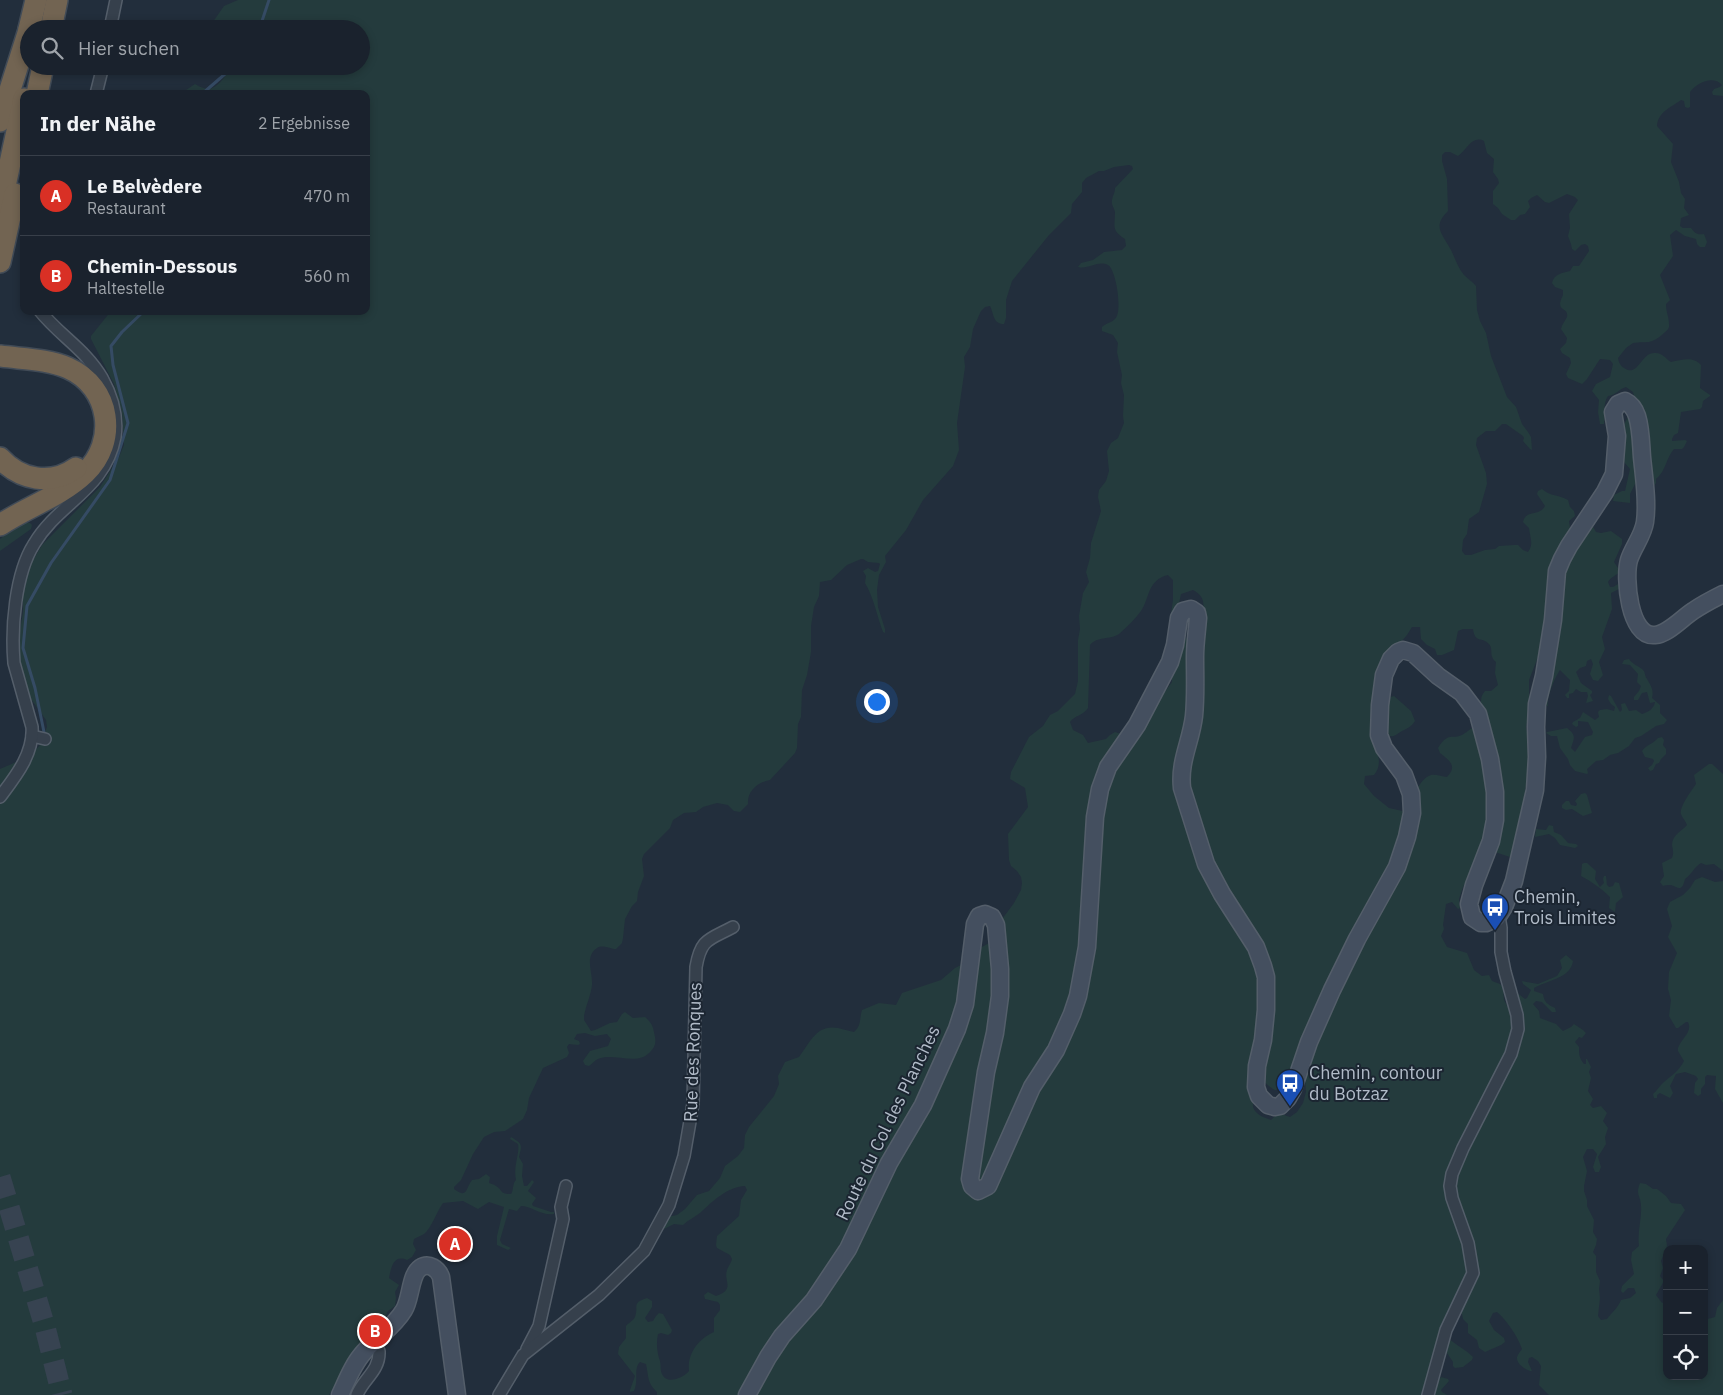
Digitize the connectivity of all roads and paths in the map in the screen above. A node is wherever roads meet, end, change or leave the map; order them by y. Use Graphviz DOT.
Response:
graph roads {
  1 [pos="36,0"];
  2 [pos="43,0"];
  3 [pos="57,0"];
  4 [pos="116,0"];
  5 [pos="31,20"];
  6 [pos="40,20"];
  7 [pos="53,20"];
  8 [pos="112,20"];
  9 [pos="20,58"];
  10 [pos="28,75"];
  11 [pos="41,75"];
  12 [pos="101,75"];
  13 [pos="26,90"];
  14 [pos="38,90"];
  15 [pos="97,90"];
  16 [pos="0,121"];
  17 [pos="20,137"];
  18 [pos="17,165"];
  19 [pos="0,209"];
  20 [pos="0,262"];
  21 [pos="44,315"];
  22 [pos="8,362"];
  23 [pos="0,458"];
  24 [pos="0,525"];
  25 [pos="1723,594"];
  26 [pos="32,736"];
  27 [pos="45,739"];
  28 [pos="0,797"];
  29 [pos="1497,918"];
  30 [pos="733,927"];
  31 [pos="566,1186"];
  32 [pos="372,1343"];
  33 [pos="523,1355"];
  34 [pos="340,1395"];
  35 [pos="357,1395"];
  36 [pos="457,1395"];
  37 [pos="498,1395"];
  38 [pos="747,1395"];
  39 [pos="1428,1395"];
  1 -- 5 [label="highway"];
  2 -- 6 [label="highway"];
  3 -- 7 [label="highway"];
  4 -- 8 [label="street"];
  9 -- 16 [label="highway"];
  10 -- 13 [label="highway"];
  11 -- 14 [label="highway"];
  12 -- 15 [label="street"];
  17 -- 18 [label="highway"];
  18 -- 19 [label="highway"];
  18 -- 20 [label="highway"];
  21 -- 26 [label="street"];
  22 -- 23 [label="highway"];
  22 -- 24 [label="highway"];
  25 -- 29 [label="street"];
  26 -- 27 [label="street"];
  26 -- 28 [label="street"];
  29 -- 38 [label="street, Route du Col des Planches"];
  29 -- 39 [label="street"];
  30 -- 33 [label="street, Rue des Ronques"];
  31 -- 33 [label="street"];
  32 -- 34 [label="street"];
  32 -- 35 [label="street"];
  32 -- 36 [label="street"];
  33 -- 37 [label="street, Rue des Ronques"];
}
